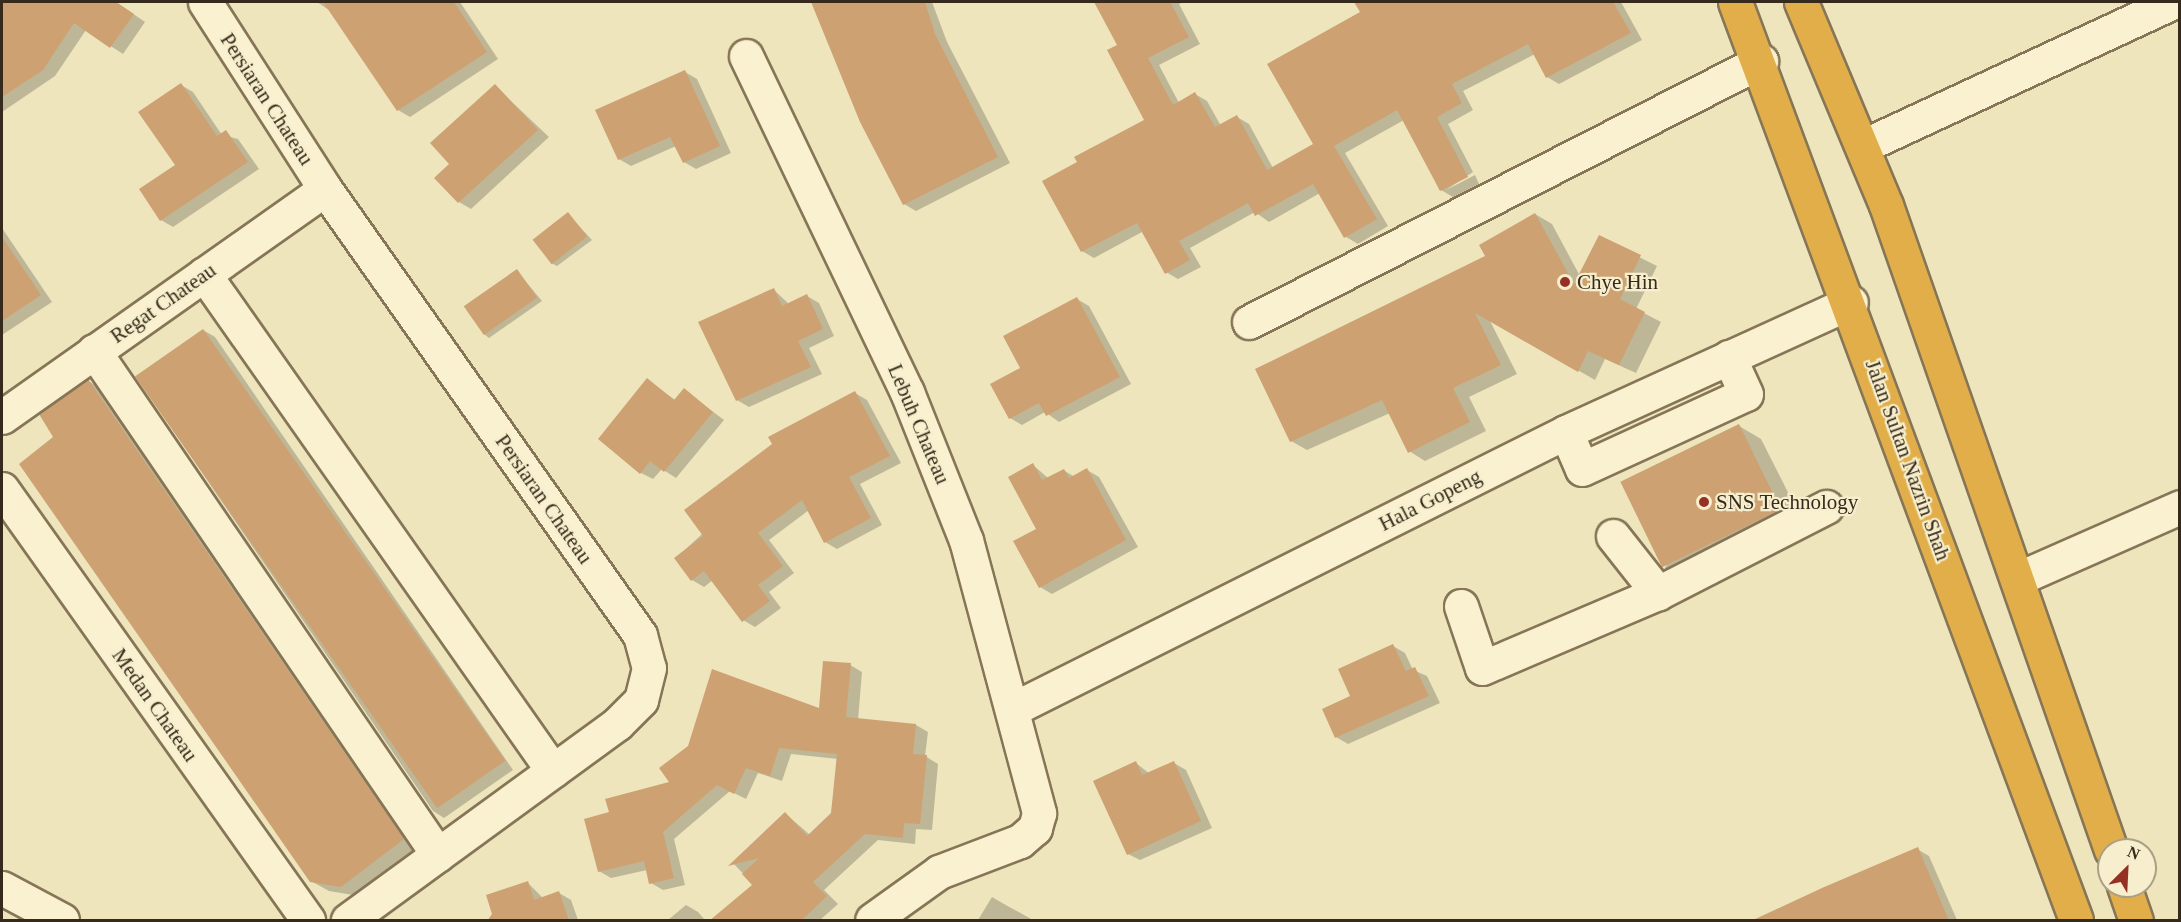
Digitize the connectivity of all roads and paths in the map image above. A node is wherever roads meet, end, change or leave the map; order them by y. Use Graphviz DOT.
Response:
graph roads {
  1 [pos="205,2"];
  2 [pos="1735,2"];
  3 [pos="1801,2"];
  4 [pos="2173,2"];
  5 [pos="2135,8"];
  6 [pos="746,56"];
  7 [pos="1761,61"];
  8 [pos="1863,146"];
  9 [pos="325,189"];
  10 [pos="204,274"];
  11 [pos="1851,302"];
  12 [pos="1250,321"];
  13 [pos="94,351"];
  14 [pos="2,417"];
  15 [pos="2,489"];
  16 [pos="1826,507"];
  17 [pos="2180,507"];
  18 [pos="1613,536"];
  19 [pos="2017,579"];
  20 [pos="1658,593"];
  21 [pos="1461,606"];
  22 [pos="1013,709"];
  23 [pos="553,771"];
  24 [pos="2107,838"];
  25 [pos="438,855"];
  26 [pos="5,897"];
  27 [pos="2128,898"];
  28 [pos="62,921"];
  29 [pos="308,921"];
  30 [pos="348,921"];
  31 [pos="872,921"];
  32 [pos="2076,921"];
  33 [pos="2136,921"];
  1 -- 9 [label="street, Persiaran Chateau"];
  2 -- 7 [label="highway, Jalan Sultan Nazrin Shah"];
  3 -- 8 [label="highway"];
  4 -- 5 [label="street"];
  5 -- 8 [label="street"];
  6 -- 22 [label="street, Lebuh Chateau"];
  7 -- 11 [label="highway, Jalan Sultan Nazrin Shah"];
  7 -- 12 [label="street"];
  8 -- 19 [label="highway"];
  9 -- 10 [label="street, Regat Chateau"];
  9 -- 23 [label="street, Persiaran Chateau"];
  10 -- 13 [label="street, Regat Chateau"];
  10 -- 23 [label="street"];
  11 -- 22 [label="street, Hala Gopeng"];
  11 -- 32 [label="highway, Jalan Sultan Nazrin Shah"];
  13 -- 14 [label="street, Regat Chateau"];
  13 -- 25 [label="street"];
  15 -- 29 [label="street, Medan Chateau"];
  16 -- 20 [label="street"];
  17 -- 19 [label="street"];
  18 -- 20 [label="street"];
  19 -- 24 [label="highway"];
  20 -- 21 [label="street"];
  22 -- 31 [label="street, Lebuh Chateau"];
  23 -- 25 [label="street, Persiaran Chateau"];
  25 -- 30 [label="street, Persiaran Chateau"];
  26 -- 28 [label="street"];
  27 -- 33 [label="highway"];
}
